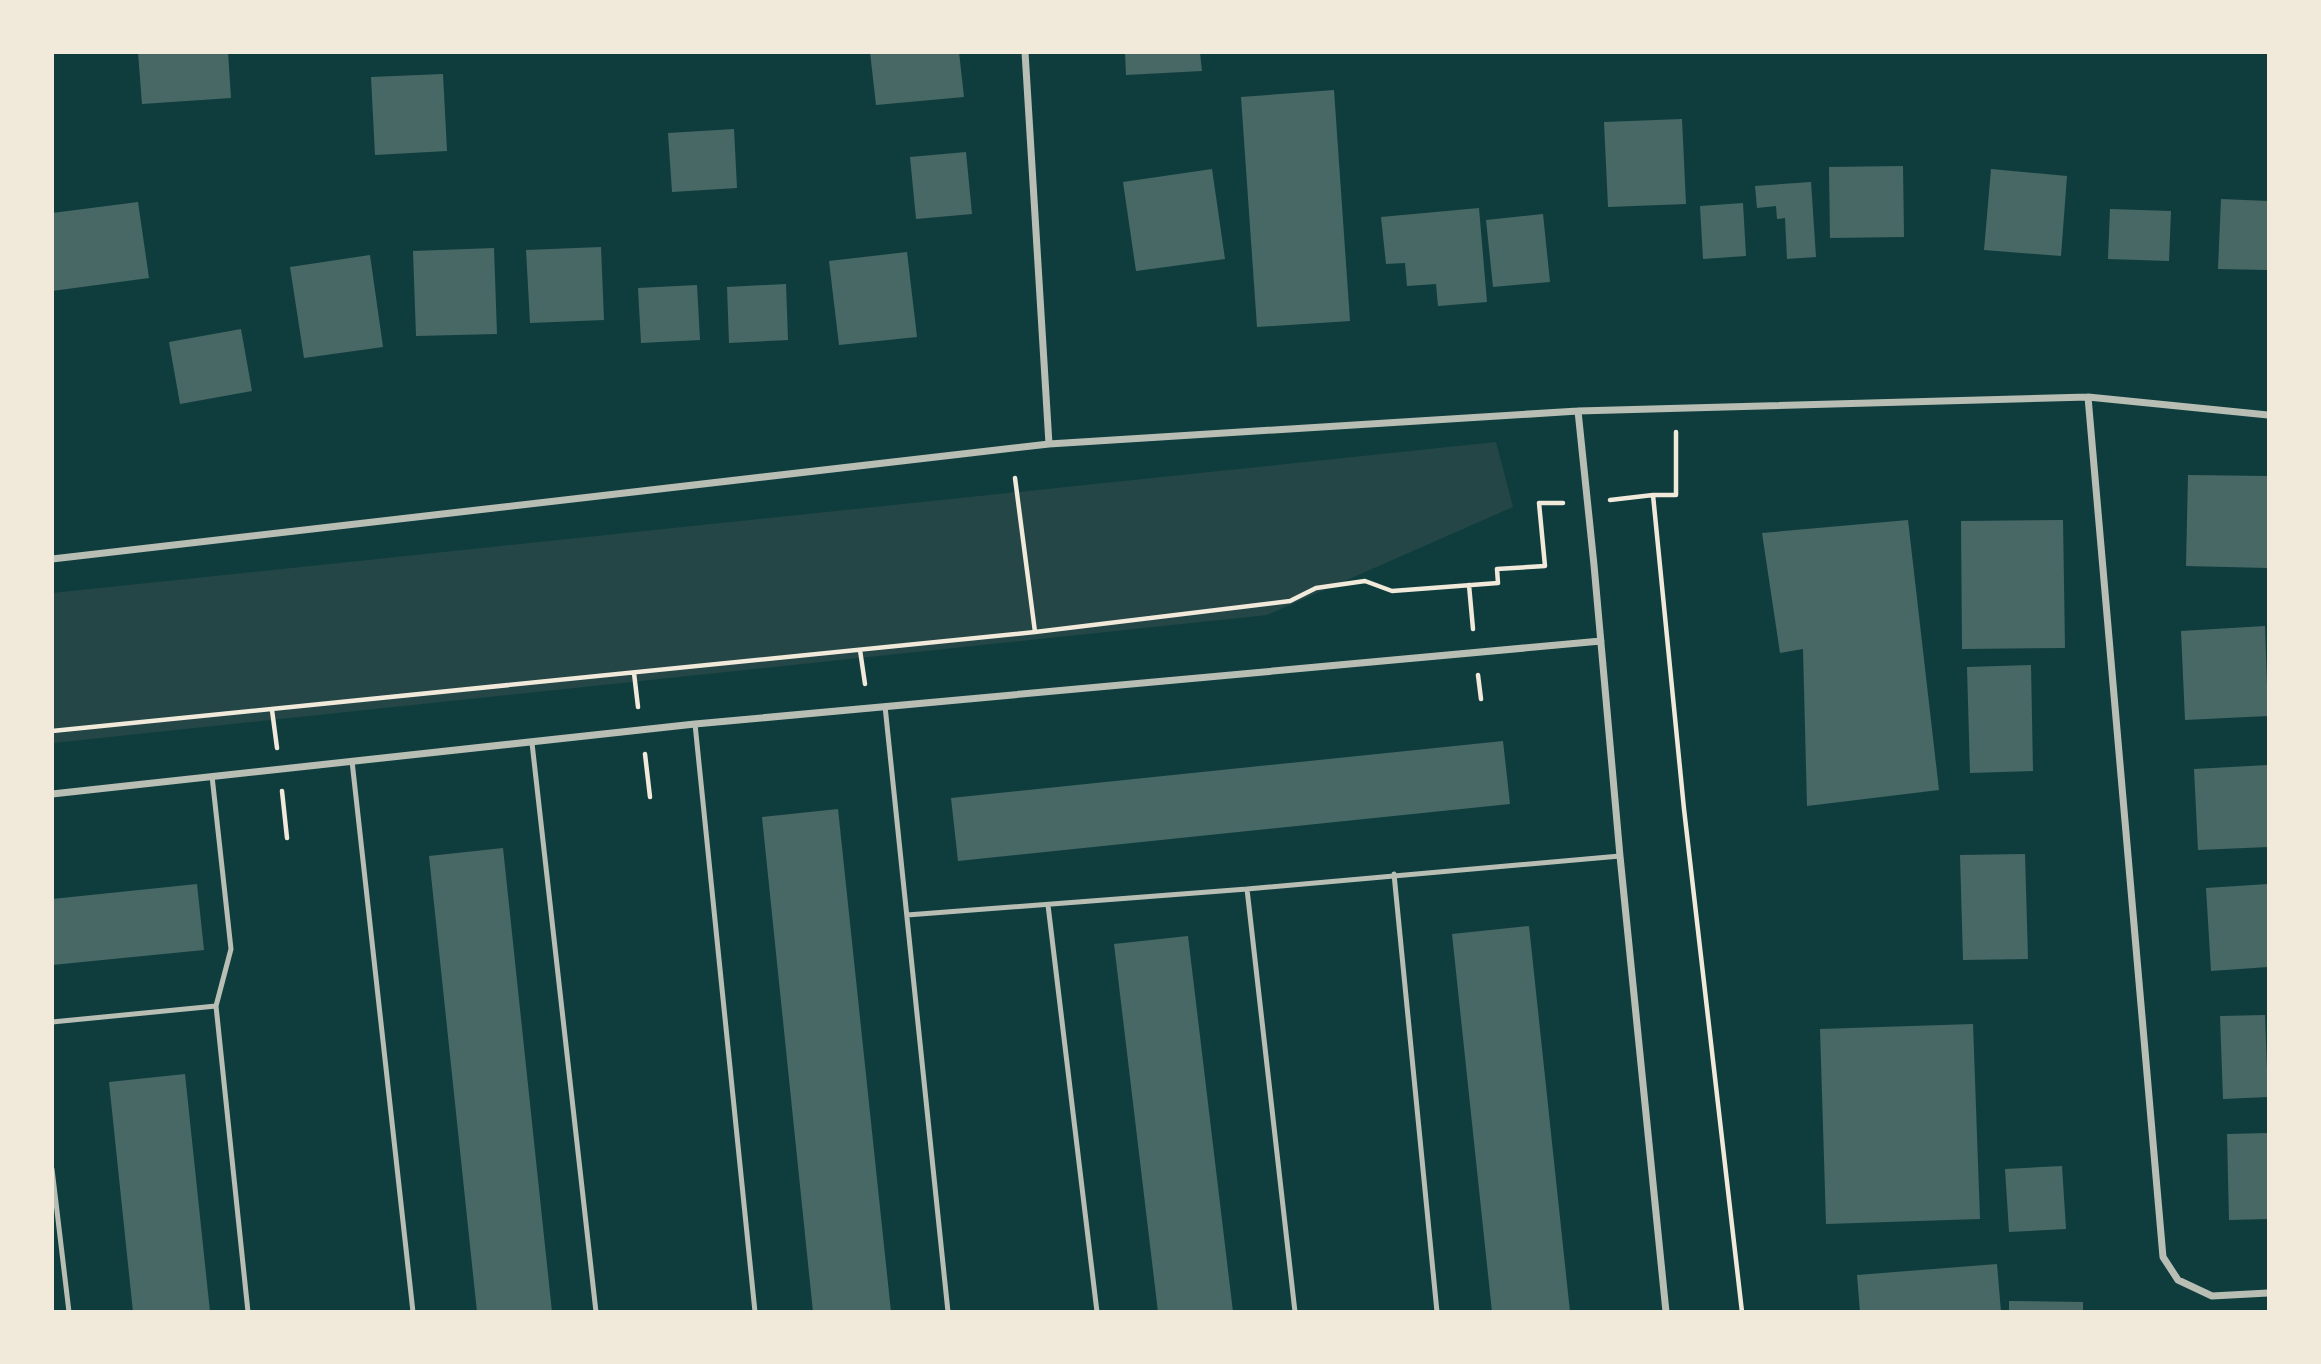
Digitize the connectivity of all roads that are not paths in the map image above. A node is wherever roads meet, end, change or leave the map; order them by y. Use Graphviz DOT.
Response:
graph roads {
  1 [pos="1025,52"];
  2 [pos="2088,397"];
  3 [pos="1578,411"];
  4 [pos="2269,415"];
  5 [pos="1049,444"];
  6 [pos="52,559"];
  7 [pos="1601,641"];
  8 [pos="886,706"];
  9 [pos="695,724"];
  10 [pos="531,743"];
  11 [pos="352,761"];
  12 [pos="212,776"];
  13 [pos="52,794"];
  14 [pos="1620,856"];
  15 [pos="1394,874"];
  16 [pos="1247,888"];
  17 [pos="1048,905"];
  18 [pos="907,915"];
  19 [pos="216,1006"];
  20 [pos="52,1022"];
  21 [pos="52,1169"];
  22 [pos="2269,1293"];
  23 [pos="68,1311"];
  24 [pos="248,1311"];
  25 [pos="414,1311"];
  26 [pos="596,1311"];
  27 [pos="755,1311"];
  28 [pos="948,1311"];
  29 [pos="1097,1311"];
  30 [pos="1295,1311"];
  31 [pos="1437,1311"];
  32 [pos="1666,1311"];
  1 -- 5 [label="street"];
  2 -- 3 [label="street"];
  2 -- 4 [label="street"];
  2 -- 22 [label="street"];
  3 -- 5 [label="street"];
  3 -- 7 [label="street"];
  5 -- 6 [label="street"];
  7 -- 8 [label="street"];
  7 -- 14 [label="street"];
  8 -- 9 [label="street"];
  8 -- 18 [label="lane"];
  9 -- 10 [label="street"];
  9 -- 27 [label="lane"];
  10 -- 11 [label="street"];
  10 -- 26 [label="lane"];
  11 -- 12 [label="street"];
  11 -- 25 [label="lane"];
  12 -- 13 [label="street"];
  12 -- 19 [label="lane"];
  14 -- 15 [label="lane"];
  14 -- 32 [label="street"];
  15 -- 16 [label="lane"];
  15 -- 31 [label="lane"];
  16 -- 17 [label="lane"];
  16 -- 30 [label="lane"];
  17 -- 18 [label="lane"];
  17 -- 29 [label="lane"];
  18 -- 28 [label="lane"];
  19 -- 20 [label="lane"];
  19 -- 24 [label="lane"];
  21 -- 23 [label="lane"];
}
